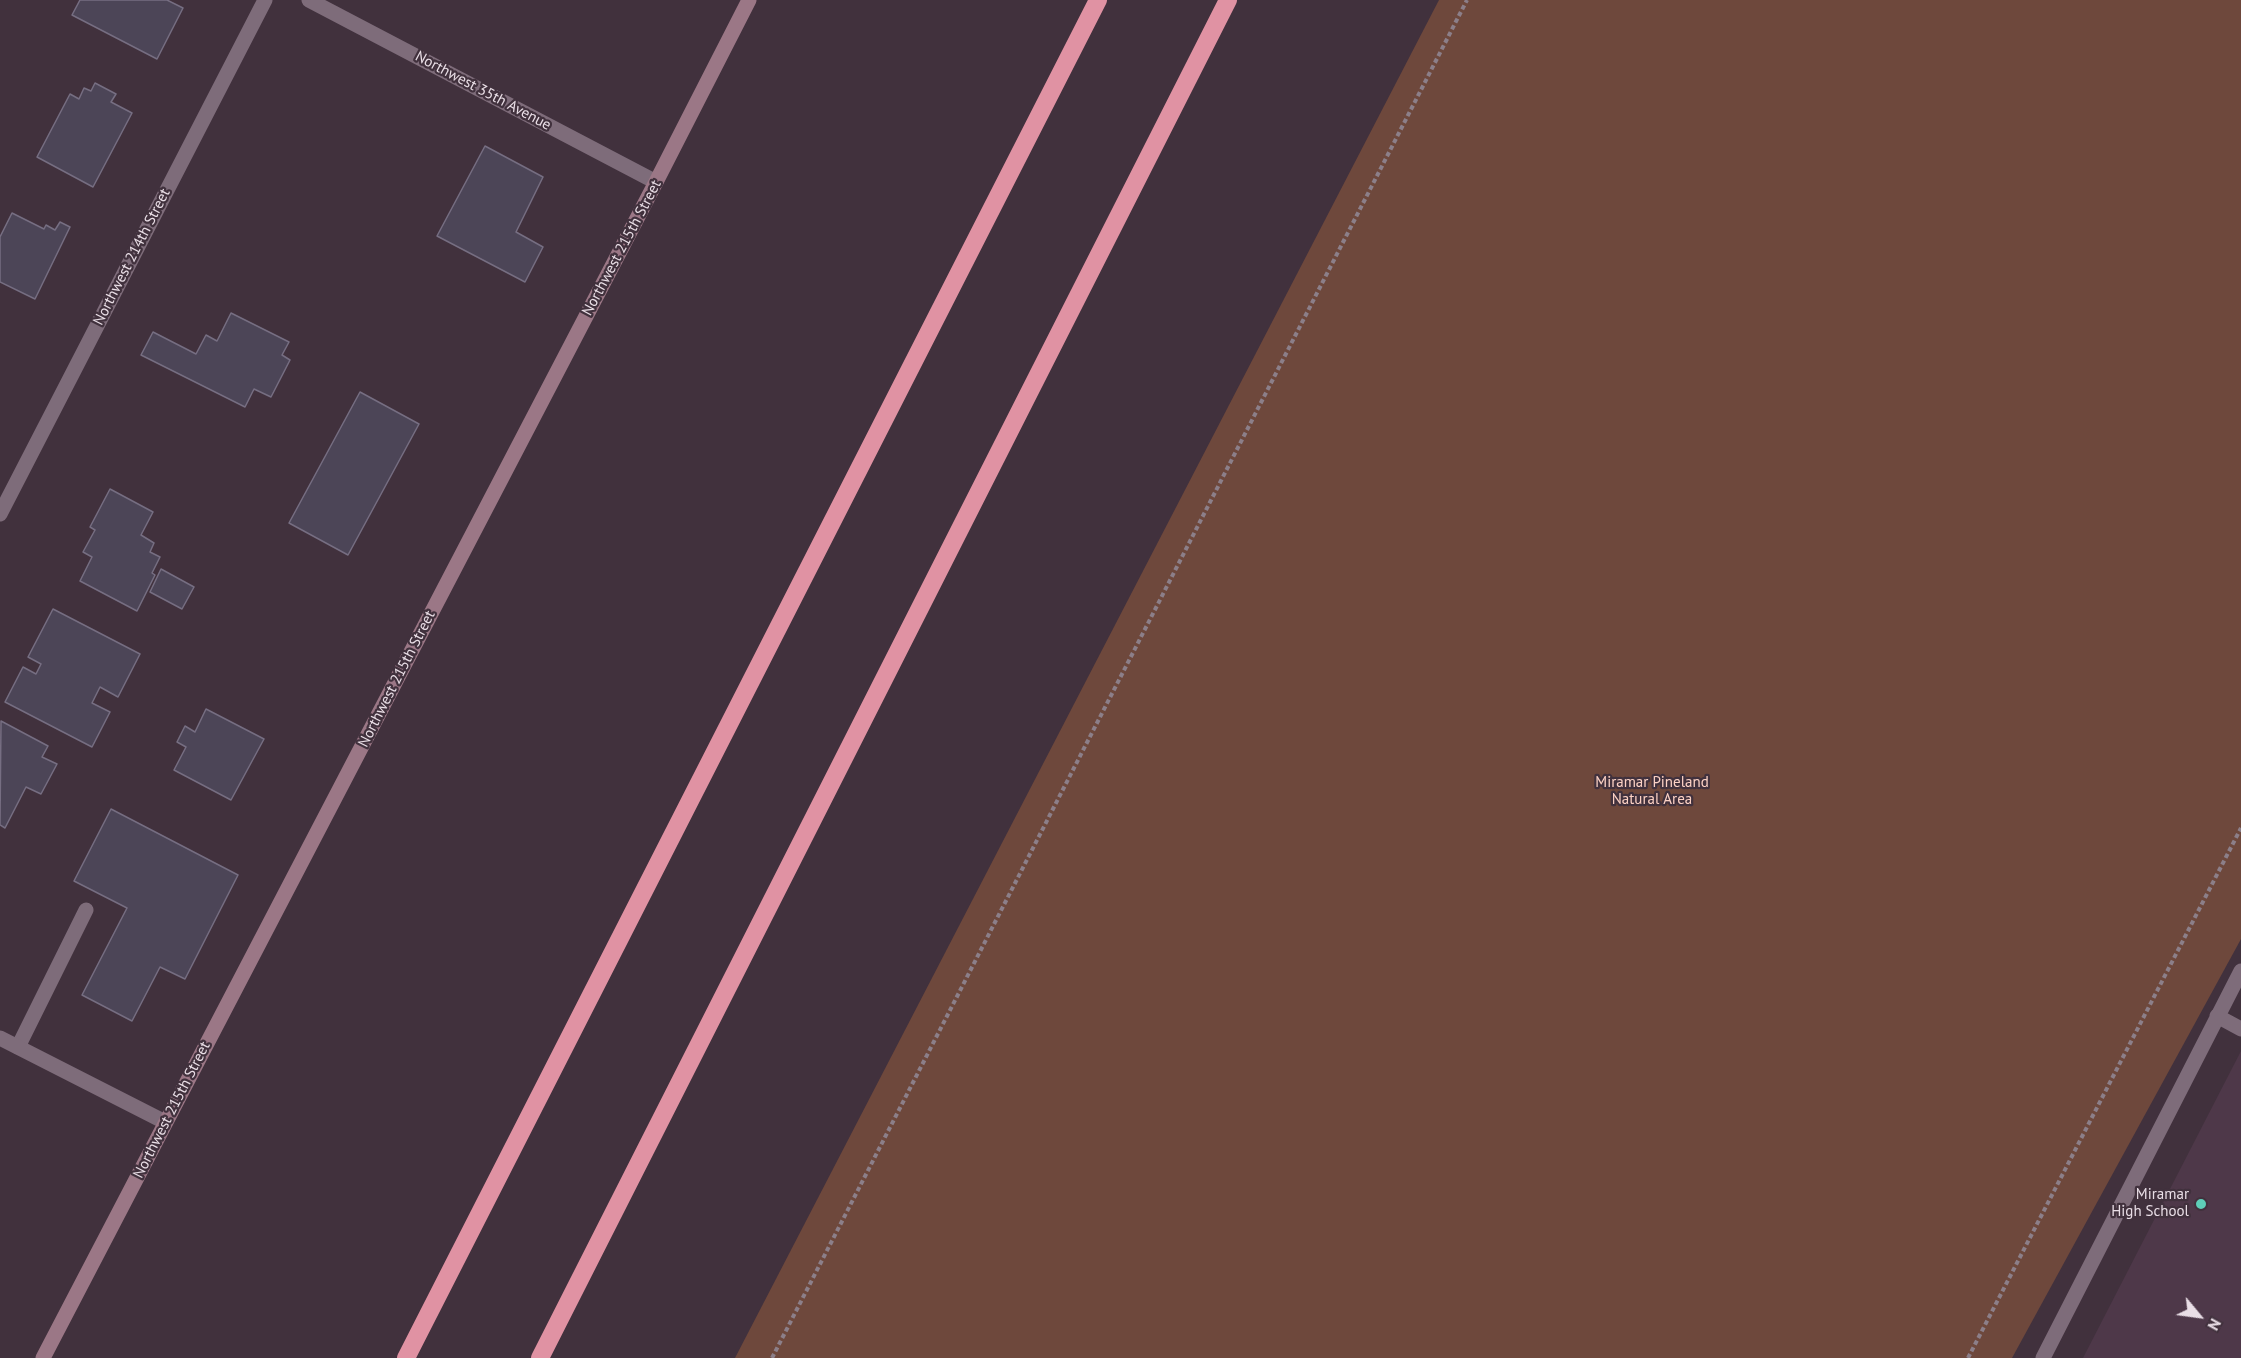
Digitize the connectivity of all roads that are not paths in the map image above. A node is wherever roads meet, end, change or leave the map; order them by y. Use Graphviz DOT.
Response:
graph roads {
  1 [pos="265,0"];
  2 [pos="309,0"];
  3 [pos="749,0"];
  4 [pos="1098,0"];
  5 [pos="1228,0"];
  6 [pos="656,182"];
  7 [pos="0,514"];
  8 [pos="86,910"];
  9 [pos="2241,971"];
  10 [pos="2217,1016"];
  11 [pos="2241,1029"];
  12 [pos="0,1038"];
  13 [pos="18,1047"];
  14 [pos="165,1122"];
  15 [pos="43,1358"];
  16 [pos="406,1358"];
  17 [pos="540,1358"];
  18 [pos="2043,1358"];
  1 -- 7 [label="street, Northwest 214th Street"];
  2 -- 6 [label="street, Northwest 35th Avenue"];
  3 -- 6 [label="street, Northwest 215th Street"];
  4 -- 16 [label="highway"];
  5 -- 17 [label="highway"];
  6 -- 14 [label="street, Northwest 215th Street"];
  8 -- 13 [label="street"];
  9 -- 10 [label="street"];
  10 -- 11 [label="street"];
  10 -- 18 [label="street"];
  12 -- 13 [label="street"];
  13 -- 14 [label="street"];
  14 -- 15 [label="street, Northwest 215th Street"];
}
